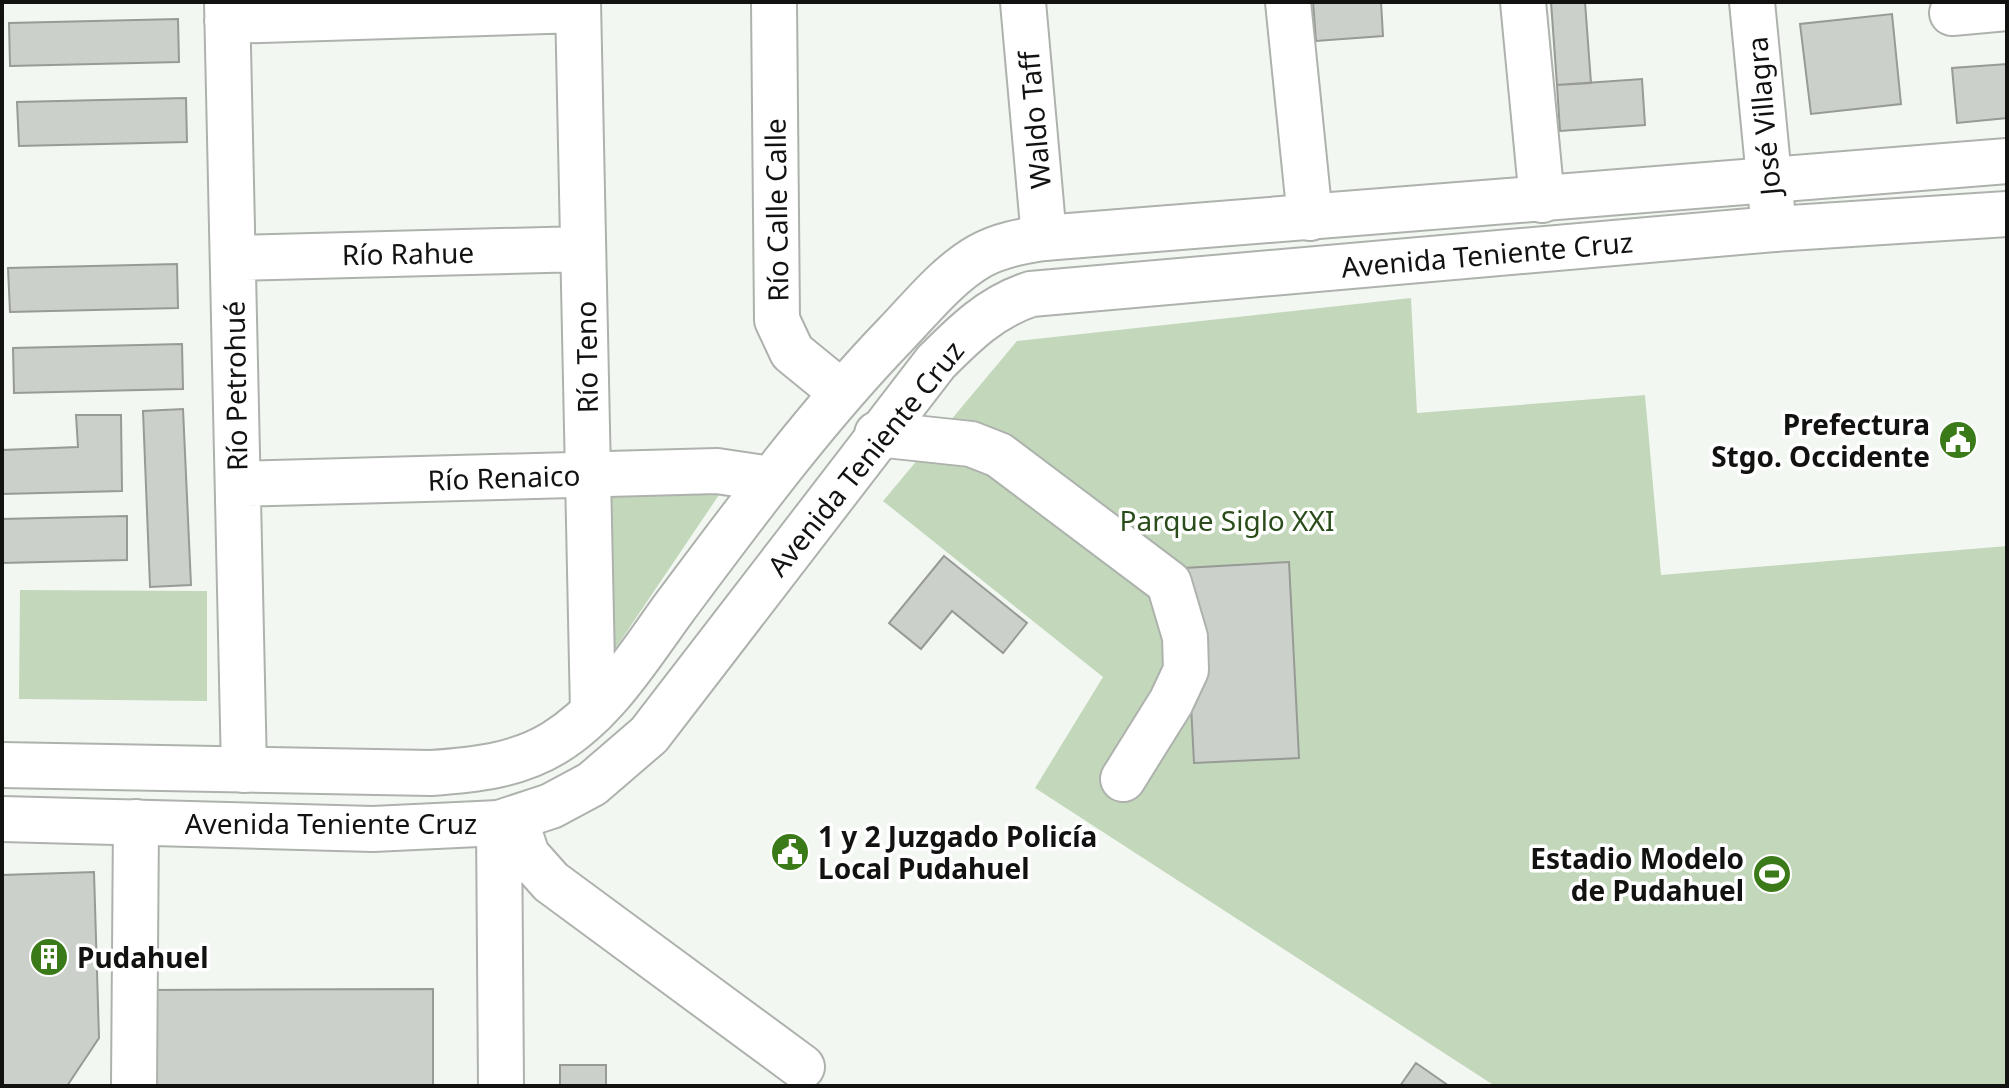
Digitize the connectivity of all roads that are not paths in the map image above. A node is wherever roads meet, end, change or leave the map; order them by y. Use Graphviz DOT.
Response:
graph roads {
  1 [pos="774,2"];
  2 [pos="1023,2"];
  3 [pos="1288,2"];
  4 [pos="1523,2"];
  5 [pos="1752,2"];
  6 [pos="578,6"];
  7 [pos="2007,8"];
  8 [pos="227,11"];
  9 [pos="1952,13"];
  10 [pos="2007,161"];
  11 [pos="1769,182"];
  12 [pos="1542,200"];
  13 [pos="2007,214"];
  14 [pos="1310,218"];
  15 [pos="1774,229"];
  16 [pos="1044,238"];
  17 [pos="583,249"];
  18 [pos="233,258"];
  19 [pos="841,392"];
  20 [pos="877,434"];
  21 [pos="589,475"];
  22 [pos="770,479"];
  23 [pos="238,484"];
  24 [pos="657,631"];
  25 [pos="701,664"];
  26 [pos="593,712"];
  27 [pos="2,765"];
  28 [pos="244,770"];
  29 [pos="1123,779"];
  30 [pos="2,819"];
  31 [pos="507,821"];
  32 [pos="136,822"];
  33 [pos="802,1067"];
  34 [pos="134,1086"];
  35 [pos="501,1086"];
  1 -- 19 [label="main road, Río Calle Calle"];
  2 -- 16 [label="main road, Waldo Taff"];
  3 -- 14 [label="main road"];
  4 -- 12 [label="main road"];
  5 -- 11 [label="main road, José Villagra"];
  6 -- 8 [label="main road"];
  6 -- 17 [label="main road, Río Teno"];
  7 -- 9 [label="main road"];
  8 -- 18 [label="main road, Río Petrohué"];
  10 -- 11 [label="main road, Avenida Teniente Cruz"];
  11 -- 12 [label="main road, Avenida Teniente Cruz"];
  11 -- 15 [label="main road, José Villagra"];
  12 -- 14 [label="main road, Avenida Teniente Cruz"];
  13 -- 15 [label="main road, Avenida Teniente Cruz"];
  14 -- 16 [label="main road, Avenida Teniente Cruz"];
  15 -- 20 [label="main road, Avenida Teniente Cruz"];
  16 -- 19 [label="main road, Avenida Teniente Cruz"];
  17 -- 18 [label="main road, Río Rahue"];
  17 -- 21 [label="main road, Río Teno"];
  18 -- 23 [label="main road, Río Petrohué"];
  19 -- 22 [label="main road, Avenida Teniente Cruz"];
  20 -- 25 [label="main road, Avenida Teniente Cruz"];
  20 -- 29 [label="main road"];
  21 -- 22 [label="main road, Río Renaico"];
  21 -- 23 [label="main road, Río Renaico"];
  21 -- 26 [label="main road, Río Teno"];
  22 -- 24 [label="main road, Avenida Teniente Cruz"];
  23 -- 28 [label="main road, Río Petrohué"];
  24 -- 25 [label="main road"];
  24 -- 26 [label="main road, Avenida Teniente Cruz"];
  25 -- 31 [label="main road, Avenida Teniente Cruz"];
  26 -- 28 [label="main road, Avenida Teniente Cruz"];
  27 -- 28 [label="main road, Avenida Teniente Cruz"];
  30 -- 32 [label="main road, Avenida Teniente Cruz"];
  31 -- 32 [label="main road, Avenida Teniente Cruz"];
  31 -- 33 [label="main road"];
  31 -- 35 [label="main road"];
  32 -- 34 [label="main road"];
}
